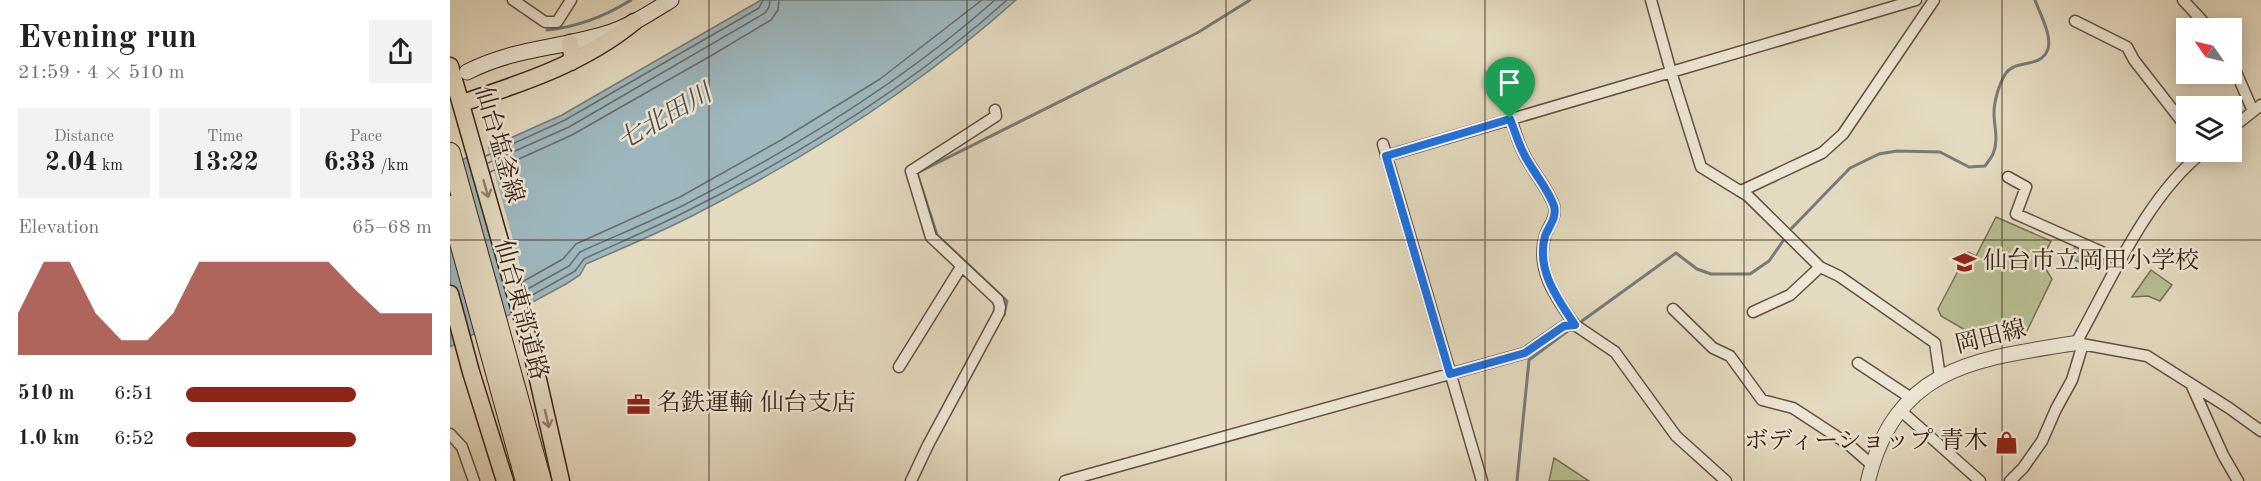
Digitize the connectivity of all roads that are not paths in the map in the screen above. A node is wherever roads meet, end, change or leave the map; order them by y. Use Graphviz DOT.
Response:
graph roads {
  1 [pos="513,0"];
  2 [pos="571,0"];
  3 [pos="671,0"];
  4 [pos="1651,0"];
  5 [pos="1916,0"];
  6 [pos="1934,0"];
  7 [pos="2183,0"];
  8 [pos="2200,18"];
  9 [pos="2075,21"];
  10 [pos="634,22"];
  11 [pos="570,43"];
  12 [pos="571,62"];
  13 [pos="450,66"];
  14 [pos="467,72"];
  15 [pos="1671,72"];
  16 [pos="2242,81"];
  17 [pos="462,103"];
  18 [pos="2257,108"];
  19 [pos="995,110"];
  20 [pos="2176,114"];
  21 [pos="1510,119"];
  22 [pos="2242,120"];
  23 [pos="1383,144"];
  24 [pos="450,153"];
  25 [pos="1386,156"];
  26 [pos="2189,162"];
  27 [pos="2008,177"];
  28 [pos="1741,191"];
  29 [pos="450,207"];
  30 [pos="2122,261"];
  31 [pos="961,267"];
  32 [pos="1820,267"];
  33 [pos="450,294"];
  34 [pos="1673,309"];
  35 [pos="1753,312"];
  36 [pos="1575,325"];
  37 [pos="2080,344"];
  38 [pos="1858,363"];
  39 [pos="899,366"];
  40 [pos="1450,374"];
  41 [pos="1940,377"];
  42 [pos="2191,384"];
  43 [pos="1911,398"];
  44 [pos="1900,410"];
  45 [pos="2261,431"];
  46 [pos="450,434"];
  47 [pos="1872,465"];
  48 [pos="1724,480"];
  49 [pos="474,481"];
  50 [pos="505,481"];
  51 [pos="526,481"];
  52 [pos="541,481"];
  53 [pos="561,481"];
  54 [pos="911,481"];
  55 [pos="1065,481"];
  56 [pos="1482,481"];
  57 [pos="1868,481"];
  58 [pos="1980,481"];
  59 [pos="2010,481"];
  60 [pos="2238,481"];
  1 -- 2 [label="street"];
  3 -- 10 [label="main road"];
  4 -- 15 [label="street"];
  5 -- 15 [label="street"];
  6 -- 28 [label="street"];
  7 -- 8 [label="street"];
  9 -- 20 [label="street"];
  10 -- 11 [label="main road"];
  10 -- 12 [label="main road"];
  11 -- 12 [label="main road"];
  11 -- 14 [label="main road"];
  12 -- 17 [label="main road"];
  13 -- 17 [label="main road, 仙台塩釜線"];
  15 -- 21 [label="street"];
  15 -- 28 [label="street"];
  16 -- 18 [label="street"];
  17 -- 53 [label="main road, 仙台塩釜線, one-way"];
  18 -- 22 [label="street"];
  19 -- 31 [label="street"];
  21 -- 25 [label="street"];
  21 -- 36 [label="street"];
  23 -- 25 [label="street"];
  24 -- 52 [label="highway, 仙台東部道路"];
  25 -- 40 [label="street"];
  26 -- 30 [label="street"];
  27 -- 30 [label="street"];
  28 -- 32 [label="street"];
  29 -- 51 [label="highway, 仙台東部道路"];
  30 -- 37 [label="street"];
  31 -- 39 [label="street"];
  31 -- 54 [label="street"];
  32 -- 35 [label="street"];
  32 -- 41 [label="street"];
  33 -- 50 [label="main road"];
  34 -- 47 [label="street"];
  36 -- 40 [label="street"];
  36 -- 48 [label="street"];
  37 -- 41 [label="street, 岡田線"];
  37 -- 42 [label="street"];
  37 -- 59 [label="street"];
  38 -- 43 [label="street"];
  40 -- 55 [label="street"];
  40 -- 56 [label="street"];
  41 -- 43 [label="street, 岡田線"];
  42 -- 45 [label="street"];
  42 -- 60 [label="street"];
  43 -- 44 [label="street, 岡田線"];
  44 -- 47 [label="street, 岡田線"];
  44 -- 58 [label="street"];
  46 -- 49 [label="street"];
  47 -- 57 [label="street, 岡田線"];
}
